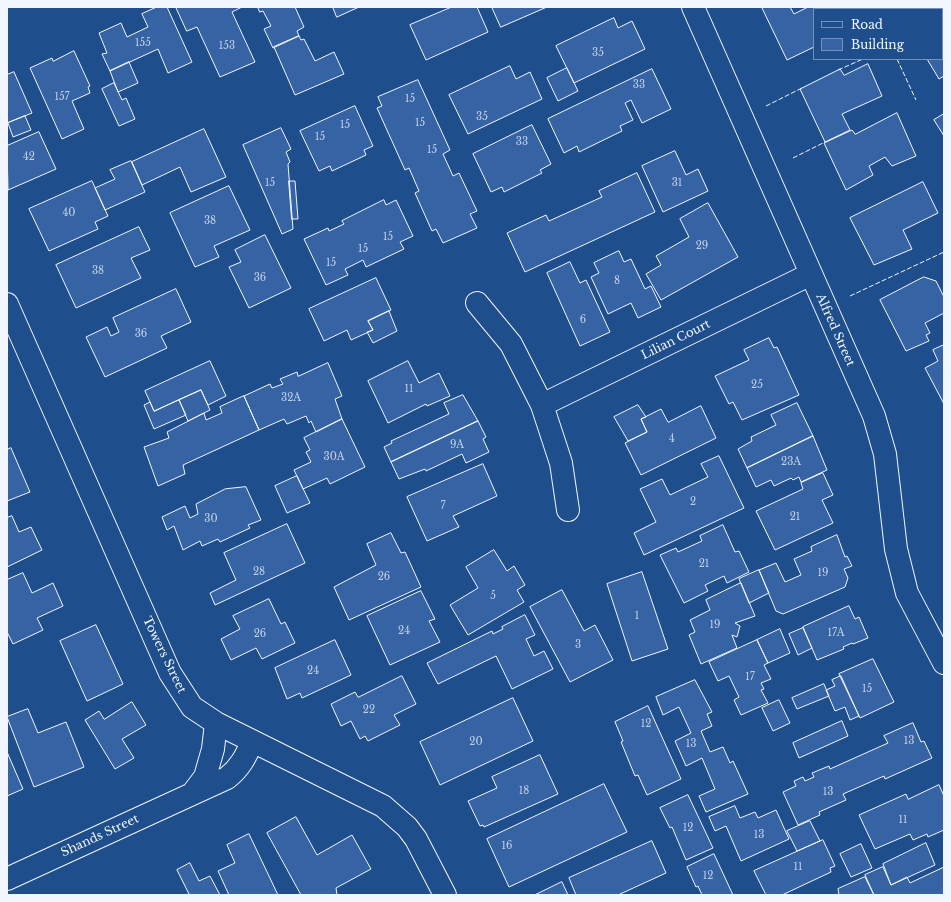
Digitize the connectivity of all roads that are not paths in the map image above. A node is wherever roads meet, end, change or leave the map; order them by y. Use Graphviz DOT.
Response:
graph roads {
  1 [pos="693,7"];
  2 [pos="810,274"];
  3 [pos="7,304"];
  4 [pos="476,304"];
  5 [pos="542,404"];
  6 [pos="568,510"];
  7 [pos="944,662"];
  8 [pos="216,723"];
  9 [pos="252,742"];
  10 [pos="192,794"];
  11 [pos="7,879"];
  12 [pos="445,895"];
  1 -- 2 [label="street, Alfred Street"];
  2 -- 5 [label="street, Lilian Court"];
  2 -- 7 [label="street, Alfred Street"];
  3 -- 8 [label="street, Towers Street"];
  4 -- 5 [label="street"];
  5 -- 6 [label="street"];
  8 -- 9 [label="street, Towers Street"];
  8 -- 10 [label="street, Shands Street"];
  9 -- 10 [label="street, Shands Street"];
  9 -- 12 [label="street, Towers Street"];
  10 -- 11 [label="street, Shands Street"];
}
